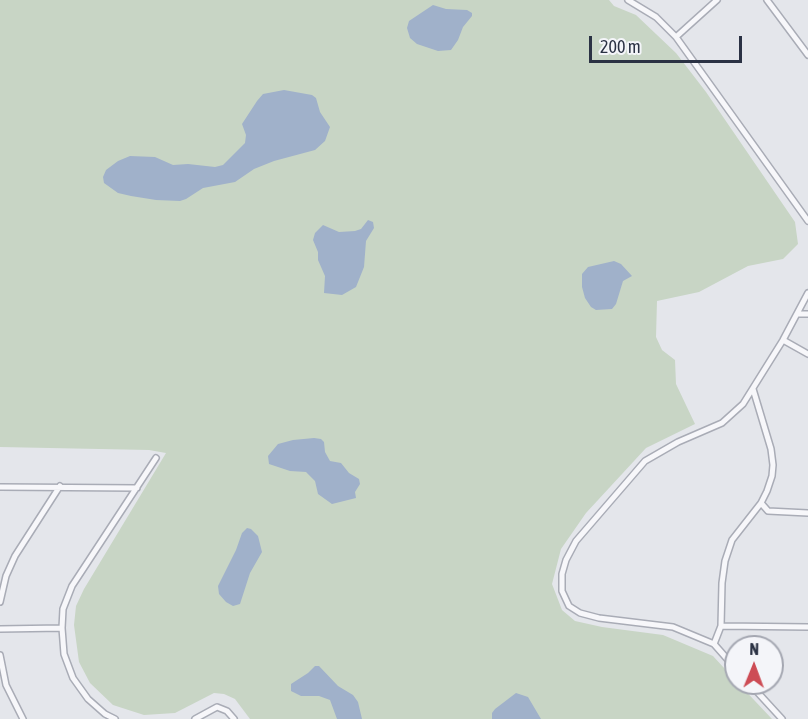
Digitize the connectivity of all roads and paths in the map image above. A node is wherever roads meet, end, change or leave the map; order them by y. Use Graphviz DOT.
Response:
graph roads {
  1 [pos="628,0"];
  2 [pos="717,0"];
  3 [pos="767,0"];
  4 [pos="676,38"];
  5 [pos="808,55"];
  6 [pos="808,220"];
  7 [pos="808,293"];
  8 [pos="798,314"];
  9 [pos="808,314"];
  10 [pos="783,340"];
  11 [pos="808,354"];
  12 [pos="753,389"];
  13 [pos="156,458"];
  14 [pos="60,486"];
  15 [pos="0,487"];
  16 [pos="137,488"];
  17 [pos="761,503"];
  18 [pos="808,513"];
  19 [pos="0,602"];
  20 [pos="721,626"];
  21 [pos="808,627"];
  22 [pos="62,628"];
  23 [pos="0,629"];
  24 [pos="714,645"];
  25 [pos="0,655"];
  26 [pos="724,656"];
  27 [pos="760,695"];
  28 [pos="23,719"];
  29 [pos="115,719"];
  30 [pos="195,719"];
  31 [pos="234,719"];
  32 [pos="782,719"];
  1 -- 4 [label="street"];
  2 -- 4 [label="street"];
  3 -- 5 [label="street"];
  4 -- 6 [label="street"];
  7 -- 8 [label="street"];
  8 -- 9 [label="street"];
  8 -- 10 [label="street"];
  10 -- 11 [label="street"];
  10 -- 12 [label="street"];
  12 -- 17 [label="street"];
  12 -- 24 [label="street"];
  13 -- 16 [label="street"];
  14 -- 15 [label="street"];
  14 -- 16 [label="street"];
  14 -- 19 [label="street"];
  16 -- 22 [label="street"];
  17 -- 18 [label="street"];
  17 -- 20 [label="street"];
  20 -- 21 [label="street"];
  20 -- 24 [label="street"];
  22 -- 23 [label="street"];
  22 -- 29 [label="street"];
  24 -- 26 [label="street"];
  25 -- 28 [label="street"];
  27 -- 32 [label="street"];
  30 -- 31 [label="street"];
}
